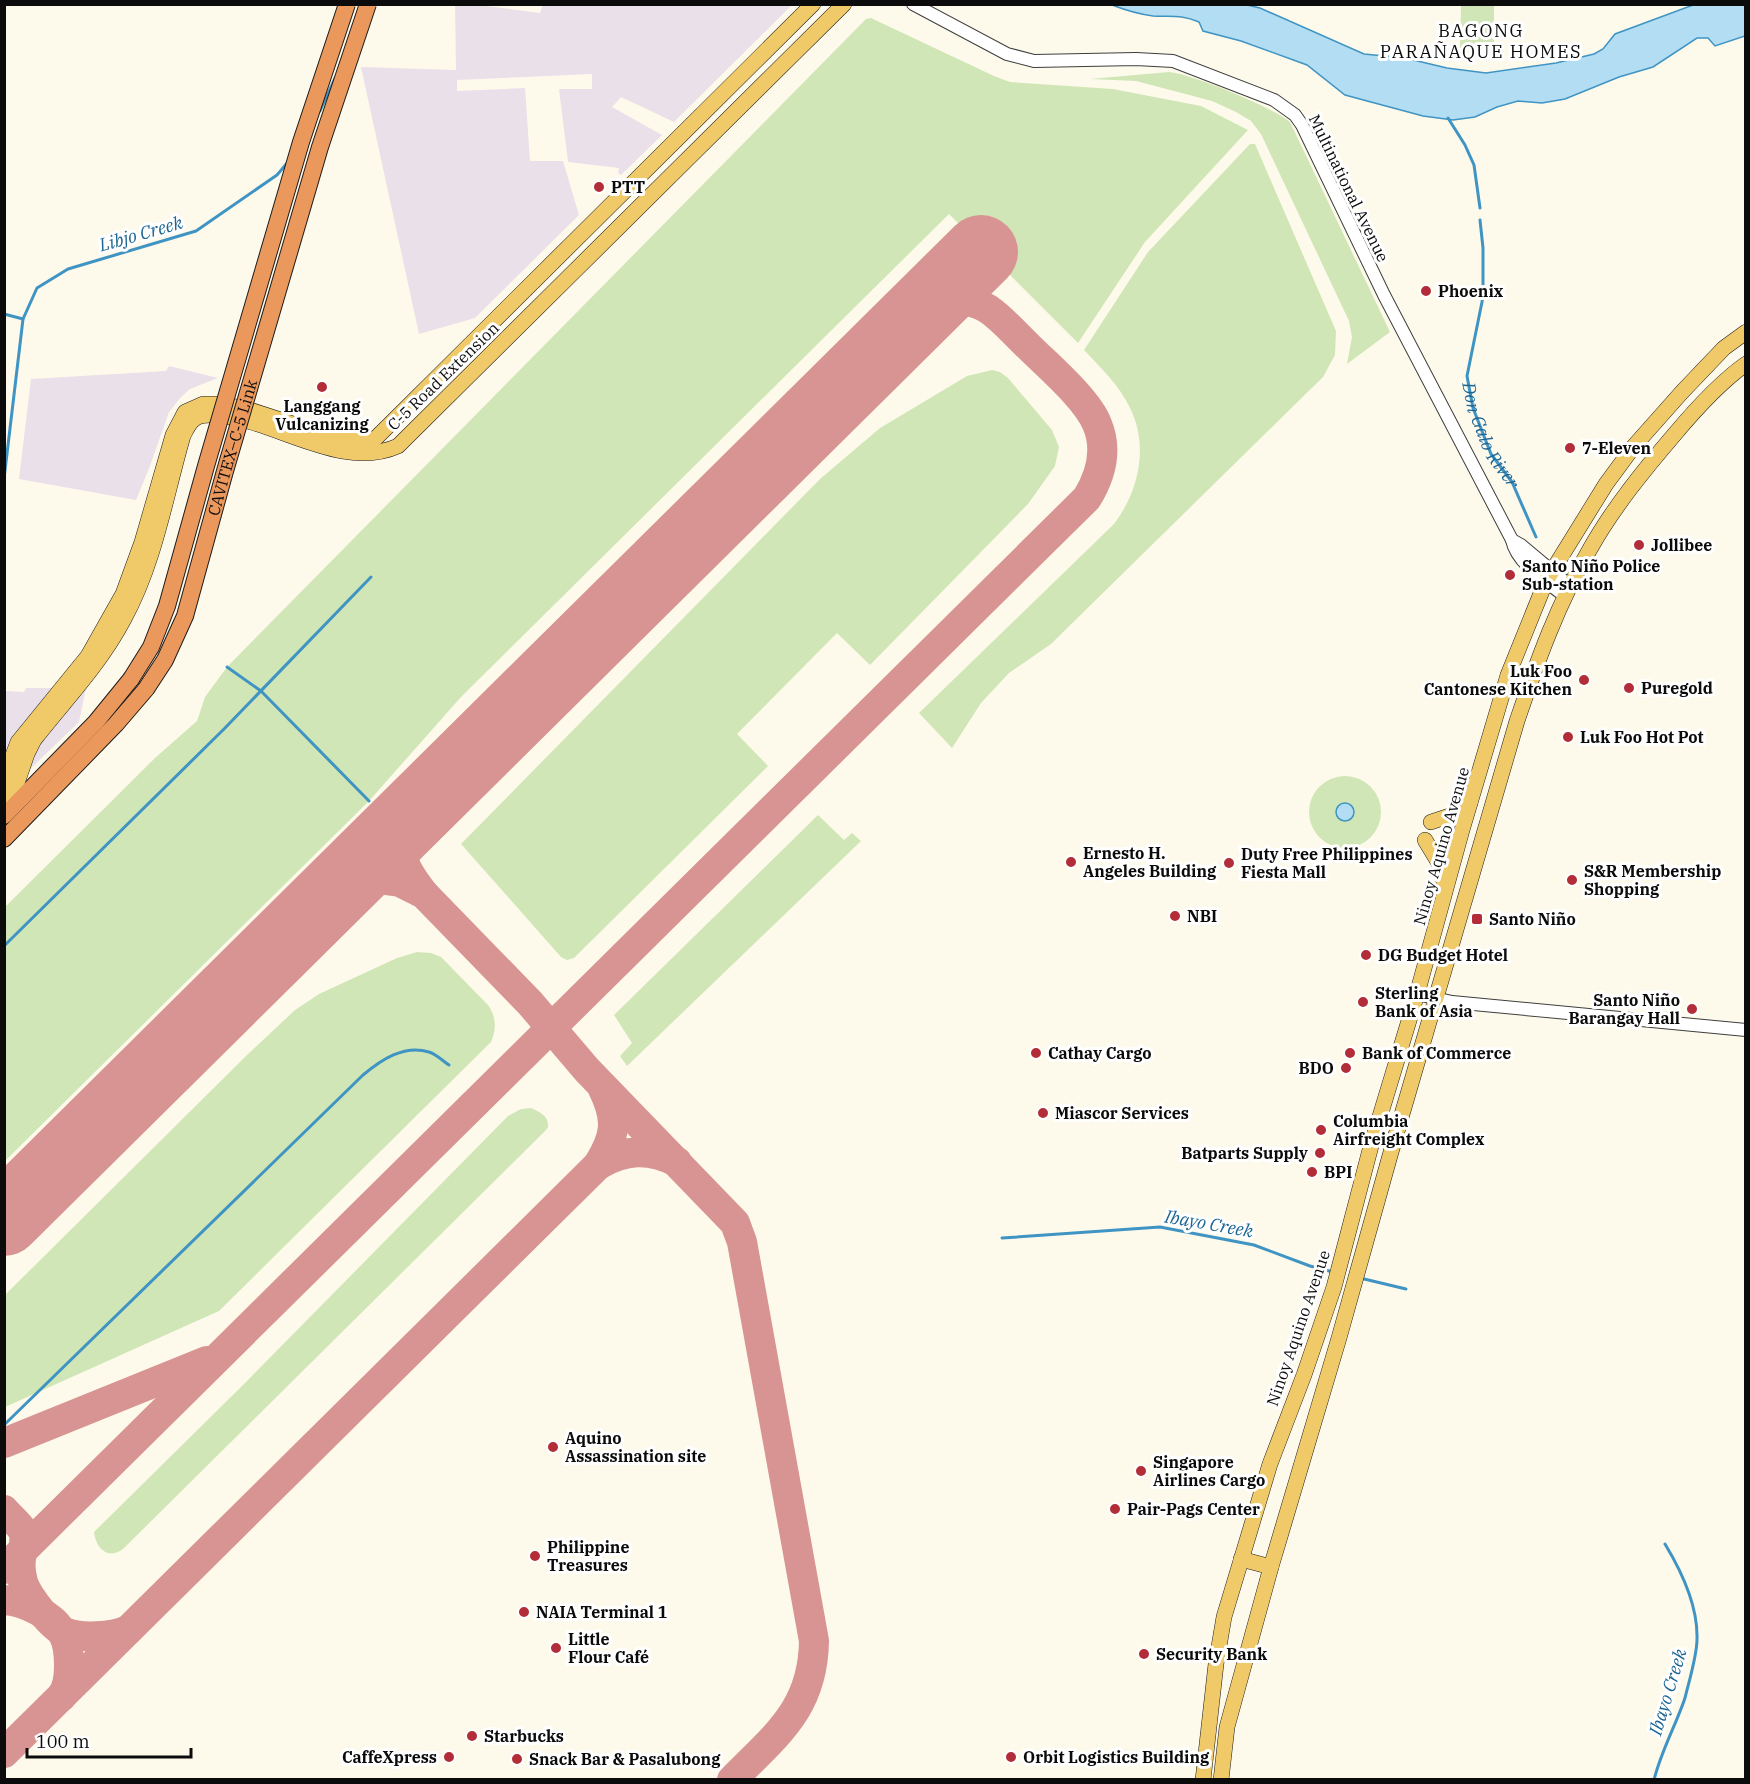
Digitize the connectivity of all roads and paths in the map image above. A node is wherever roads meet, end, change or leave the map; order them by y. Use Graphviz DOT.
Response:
graph roads {
  1 [pos="347,4"];
  2 [pos="368,4"];
  3 [pos="813,4"];
  4 [pos="844,4"];
  5 [pos="914,4"];
  6 [pos="1746,332"];
  7 [pos="1746,364"];
  8 [pos="1549,577"];
  9 [pos="1567,591"];
  10 [pos="4,790"];
  11 [pos="4,801"];
  12 [pos="1470,803"];
  13 [pos="4,816"];
  14 [pos="1431,822"];
  15 [pos="4,838"];
  16 [pos="1425,840"];
  17 [pos="1446,890"];
  18 [pos="1417,994"];
  19 [pos="1435,1000"];
  20 [pos="1746,1030"];
  21 [pos="1241,1559"];
  22 [pos="1271,1567"];
  23 [pos="1203,1779"];
  24 [pos="1221,1779"];
  1 -- 13 [label="highway, CAVITEX–C-5 Link, bridge"];
  2 -- 15 [label="highway, CAVITEX–C-5 Link, bridge"];
  3 -- 10 [label="main road, C-5 Road Extension"];
  4 -- 11 [label="main road, C-5 Road Extension"];
  5 -- 8 [label="street, Multinational Avenue"];
  6 -- 8 [label="main road, Ninoy Aquino Avenue"];
  7 -- 9 [label="main road"];
  8 -- 9 [label="street, Multinational Avenue"];
  8 -- 12 [label="main road, Ninoy Aquino Avenue"];
  9 -- 19 [label="main road"];
  12 -- 14 [label="main road"];
  12 -- 17 [label="main road, Ninoy Aquino Avenue"];
  16 -- 17 [label="main road"];
  17 -- 18 [label="main road, Ninoy Aquino Avenue"];
  18 -- 19 [label="street"];
  18 -- 21 [label="main road, Ninoy Aquino Avenue"];
  19 -- 20 [label="street"];
  19 -- 22 [label="main road"];
  21 -- 22 [label="main road"];
  21 -- 23 [label="main road, Ninoy Aquino Avenue"];
  22 -- 24 [label="main road"];
}
